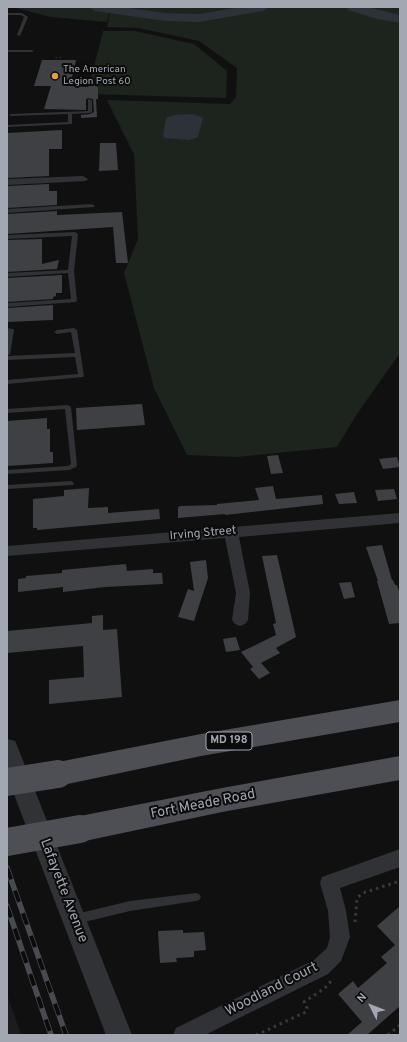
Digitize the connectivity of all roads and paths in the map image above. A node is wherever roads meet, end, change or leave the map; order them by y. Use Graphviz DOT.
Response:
graph roads {
  1 [pos="7,14"];
  2 [pos="19,35"];
  3 [pos="7,51"];
  4 [pos="32,51"];
  5 [pos="90,100"];
  6 [pos="70,113"];
  7 [pos="11,115"];
  8 [pos="7,126"];
  9 [pos="83,178"];
  10 [pos="7,182"];
  11 [pos="92,206"];
  12 [pos="7,211"];
  13 [pos="7,237"];
  14 [pos="71,271"];
  15 [pos="7,275"];
  16 [pos="7,305"];
  17 [pos="7,330"];
  18 [pos="57,332"];
  19 [pos="7,354"];
  20 [pos="77,355"];
  21 [pos="7,358"];
  22 [pos="7,382"];
  23 [pos="7,411"];
  24 [pos="7,472"];
  25 [pos="71,483"];
  26 [pos="7,487"];
  27 [pos="400,518"];
  28 [pos="231,532"];
  29 [pos="7,551"];
  30 [pos="240,620"];
  31 [pos="400,711"];
  32 [pos="7,748"];
  33 [pos="400,768"];
  34 [pos="7,782"];
  35 [pos="7,842"];
  36 [pos="400,858"];
  37 [pos="196,897"];
  38 [pos="74,919"];
  39 [pos="400,1025"];
  40 [pos="119,1035"];
  41 [pos="183,1035"];
  42 [pos="388,1035"];
  1 -- 2 [label="lane"];
  3 -- 4 [label="lane"];
  5 -- 6 [label="lane"];
  6 -- 7 [label="lane"];
  6 -- 8 [label="lane"];
  9 -- 10 [label="street"];
  11 -- 12 [label="lane"];
  13 -- 14 [label="lane"];
  14 -- 15 [label="lane"];
  14 -- 16 [label="lane"];
  17 -- 19 [label="lane"];
  18 -- 20 [label="lane"];
  20 -- 21 [label="lane"];
  20 -- 22 [label="lane"];
  23 -- 24 [label="lane"];
  25 -- 26 [label="lane"];
  27 -- 28 [label="street, Irving Street"];
  28 -- 29 [label="street, Irving Street"];
  28 -- 30 [label="street"];
  31 -- 34 [label="main road, MD 198, bridge"];
  32 -- 38 [label="street, Lafayette Avenue"];
  33 -- 35 [label="main road, Fort Meade Road, bridge"];
  36 -- 41 [label="street, Woodland Court"];
  37 -- 38 [label="lane"];
  38 -- 40 [label="street, Lafayette Avenue"];
  39 -- 42 [label="path"];
}
